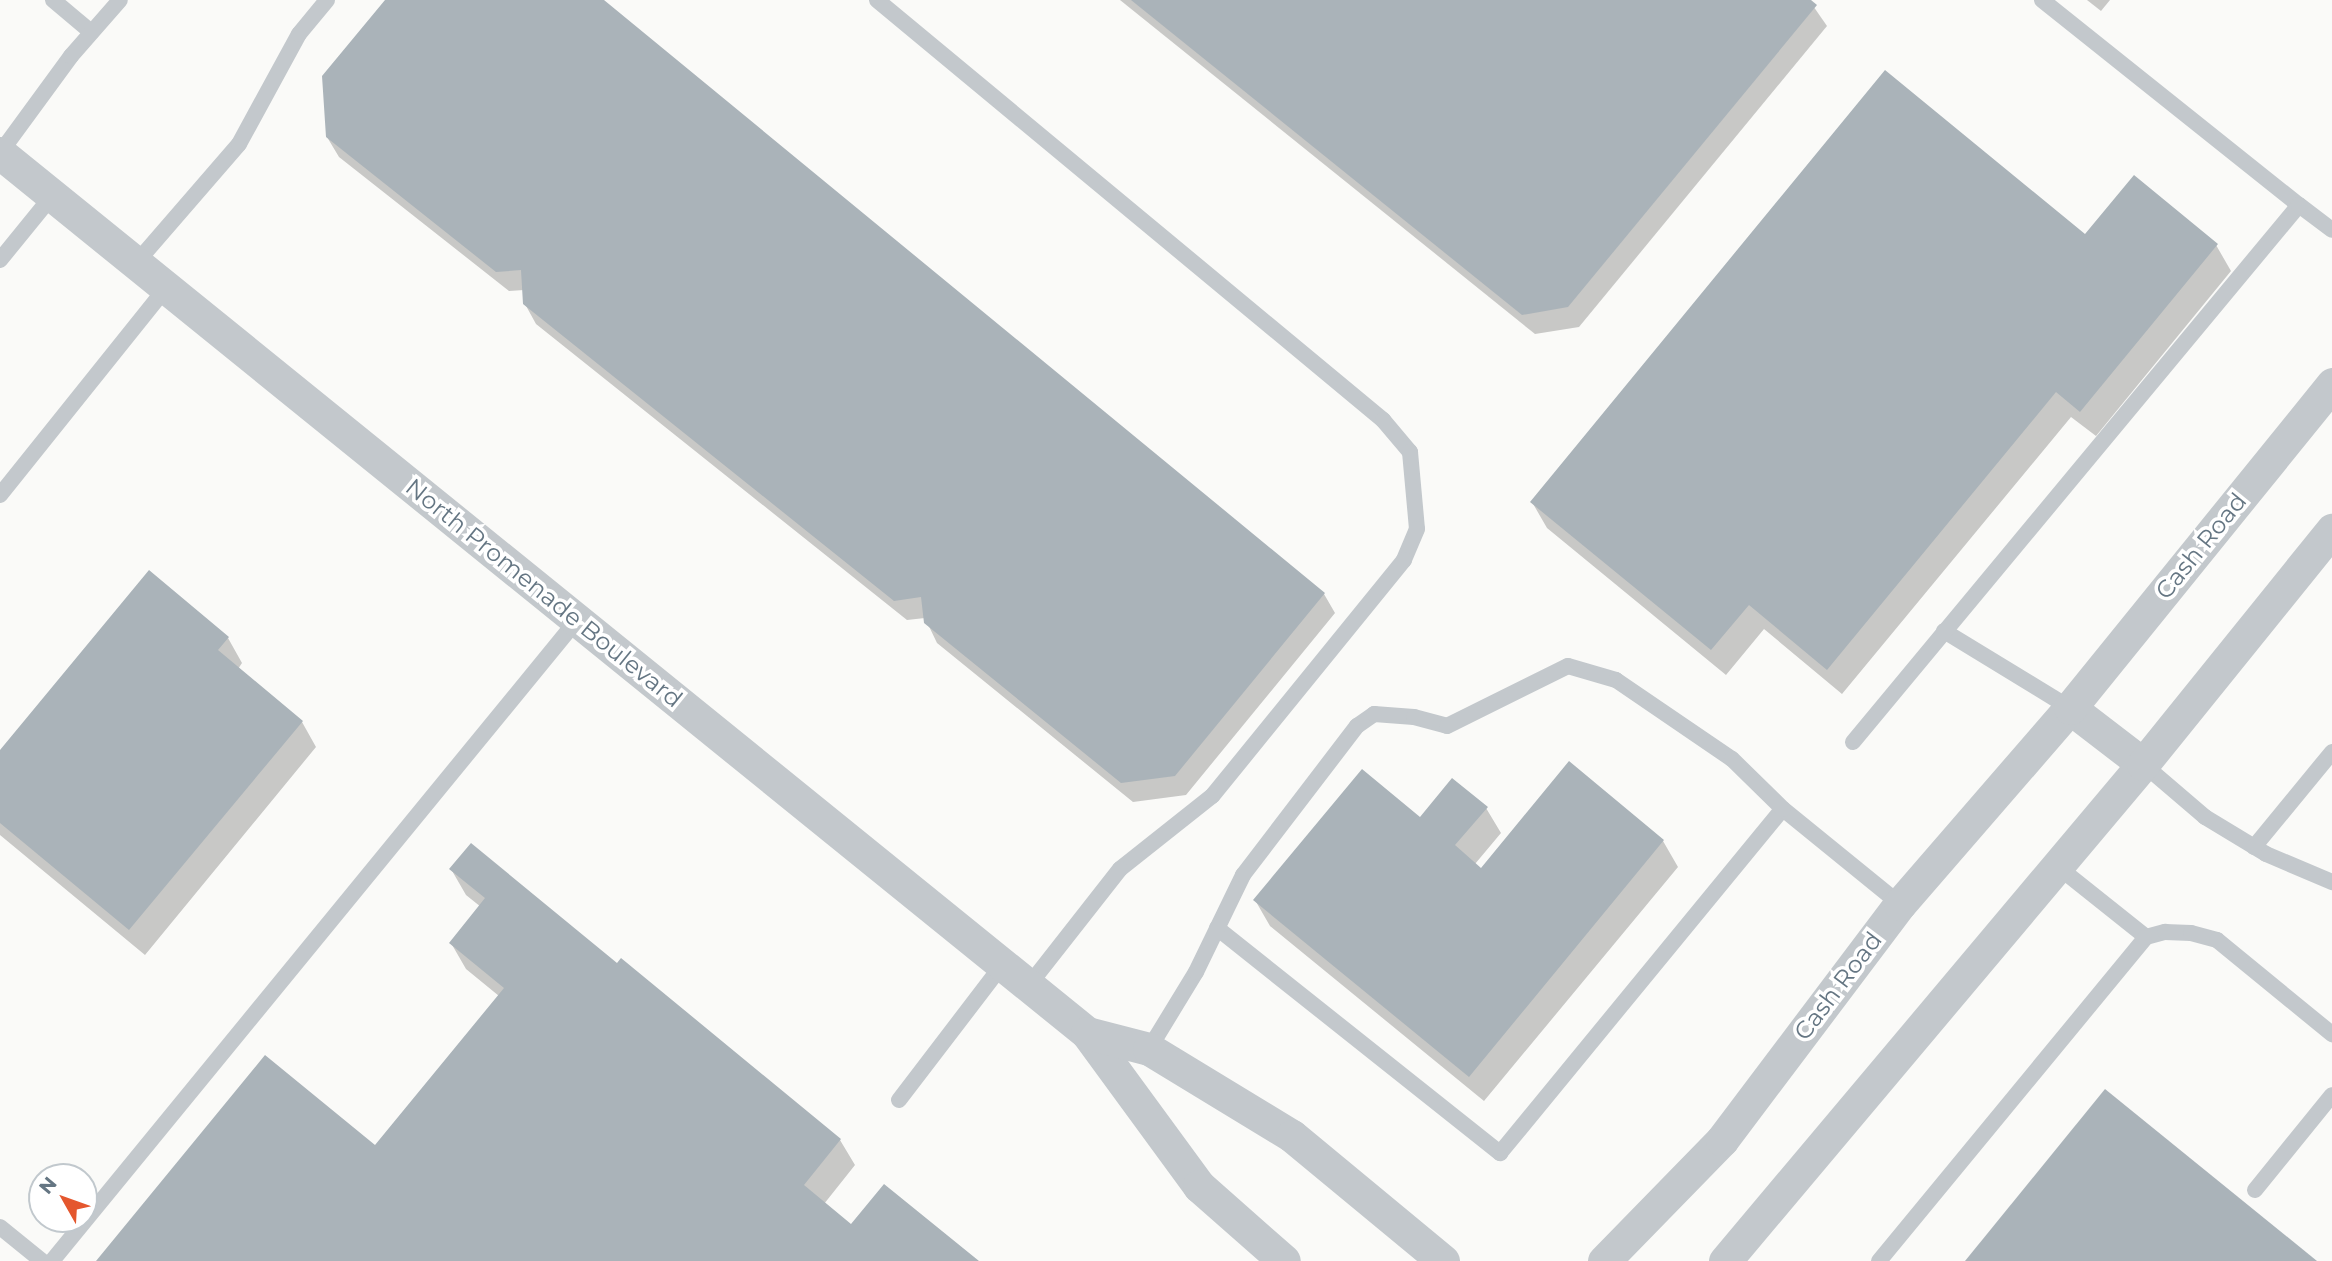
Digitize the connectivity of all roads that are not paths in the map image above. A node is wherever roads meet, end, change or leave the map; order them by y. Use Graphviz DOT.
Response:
graph roads {
  1 [pos="53,0"];
  2 [pos="120,0"];
  3 [pos="327,0"];
  4 [pos="877,0"];
  5 [pos="2042,0"];
  6 [pos="91,32"];
  7 [pos="0,153"];
  8 [pos="52,196"];
  9 [pos="2299,205"];
  10 [pos="2332,230"];
  11 [pos="0,260"];
  12 [pos="136,263"];
  13 [pos="166,288"];
  14 [pos="2332,384"];
  15 [pos="0,495"];
  16 [pos="2332,530"];
  17 [pos="577,620"];
  18 [pos="1944,631"];
  19 [pos="2070,708"];
  20 [pos="1853,742"];
  21 [pos="2332,752"];
  22 [pos="2143,764"];
  23 [pos="1783,809"];
  24 [pos="2254,847"];
  25 [pos="2057,866"];
  26 [pos="2332,882"];
  27 [pos="1900,904"];
  28 [pos="1217,928"];
  29 [pos="2146,937"];
  30 [pos="1003,964"];
  31 [pos="1029,985"];
  32 [pos="1087,1033"];
  33 [pos="2332,1034"];
  34 [pos="1149,1049"];
  35 [pos="2332,1095"];
  36 [pos="899,1100"];
  37 [pos="2255,1190"];
  38 [pos="0,1227"];
  39 [pos="42,1261"];
  40 [pos="52,1261"];
  41 [pos="1284,1261"];
  42 [pos="1443,1261"];
  43 [pos="1604,1261"];
  44 [pos="1725,1261"];
  45 [pos="1879,1261"];
  1 -- 6 [label="lane"];
  2 -- 6 [label="lane"];
  3 -- 12 [label="lane"];
  4 -- 31 [label="lane"];
  5 -- 9 [label="lane"];
  6 -- 7 [label="lane"];
  7 -- 8 [label="street, North Promenade Boulevard"];
  8 -- 11 [label="lane"];
  8 -- 12 [label="street, North Promenade Boulevard"];
  9 -- 10 [label="lane"];
  9 -- 18 [label="lane"];
  12 -- 13 [label="street, North Promenade Boulevard"];
  13 -- 15 [label="lane"];
  13 -- 17 [label="street, North Promenade Boulevard"];
  14 -- 19 [label="street, Cash Road"];
  16 -- 22 [label="street"];
  17 -- 30 [label="street, North Promenade Boulevard"];
  17 -- 40 [label="lane"];
  18 -- 19 [label="lane"];
  18 -- 20 [label="lane"];
  19 -- 22 [label="street"];
  19 -- 27 [label="street, Cash Road"];
  21 -- 24 [label="lane"];
  22 -- 24 [label="lane"];
  22 -- 25 [label="street"];
  23 -- 27 [label="lane"];
  23 -- 28 [label="lane"];
  23 -- 28 [label="lane"];
  24 -- 26 [label="lane"];
  25 -- 29 [label="lane"];
  25 -- 44 [label="street"];
  27 -- 43 [label="street, Cash Road"];
  28 -- 34 [label="lane"];
  29 -- 33 [label="lane"];
  29 -- 45 [label="lane"];
  30 -- 31 [label="street, North Promenade Boulevard"];
  30 -- 36 [label="lane"];
  31 -- 32 [label="street, North Promenade Boulevard"];
  32 -- 34 [label="street"];
  32 -- 41 [label="street"];
  34 -- 42 [label="street"];
  35 -- 37 [label="lane"];
  38 -- 39 [label="lane"];
}
